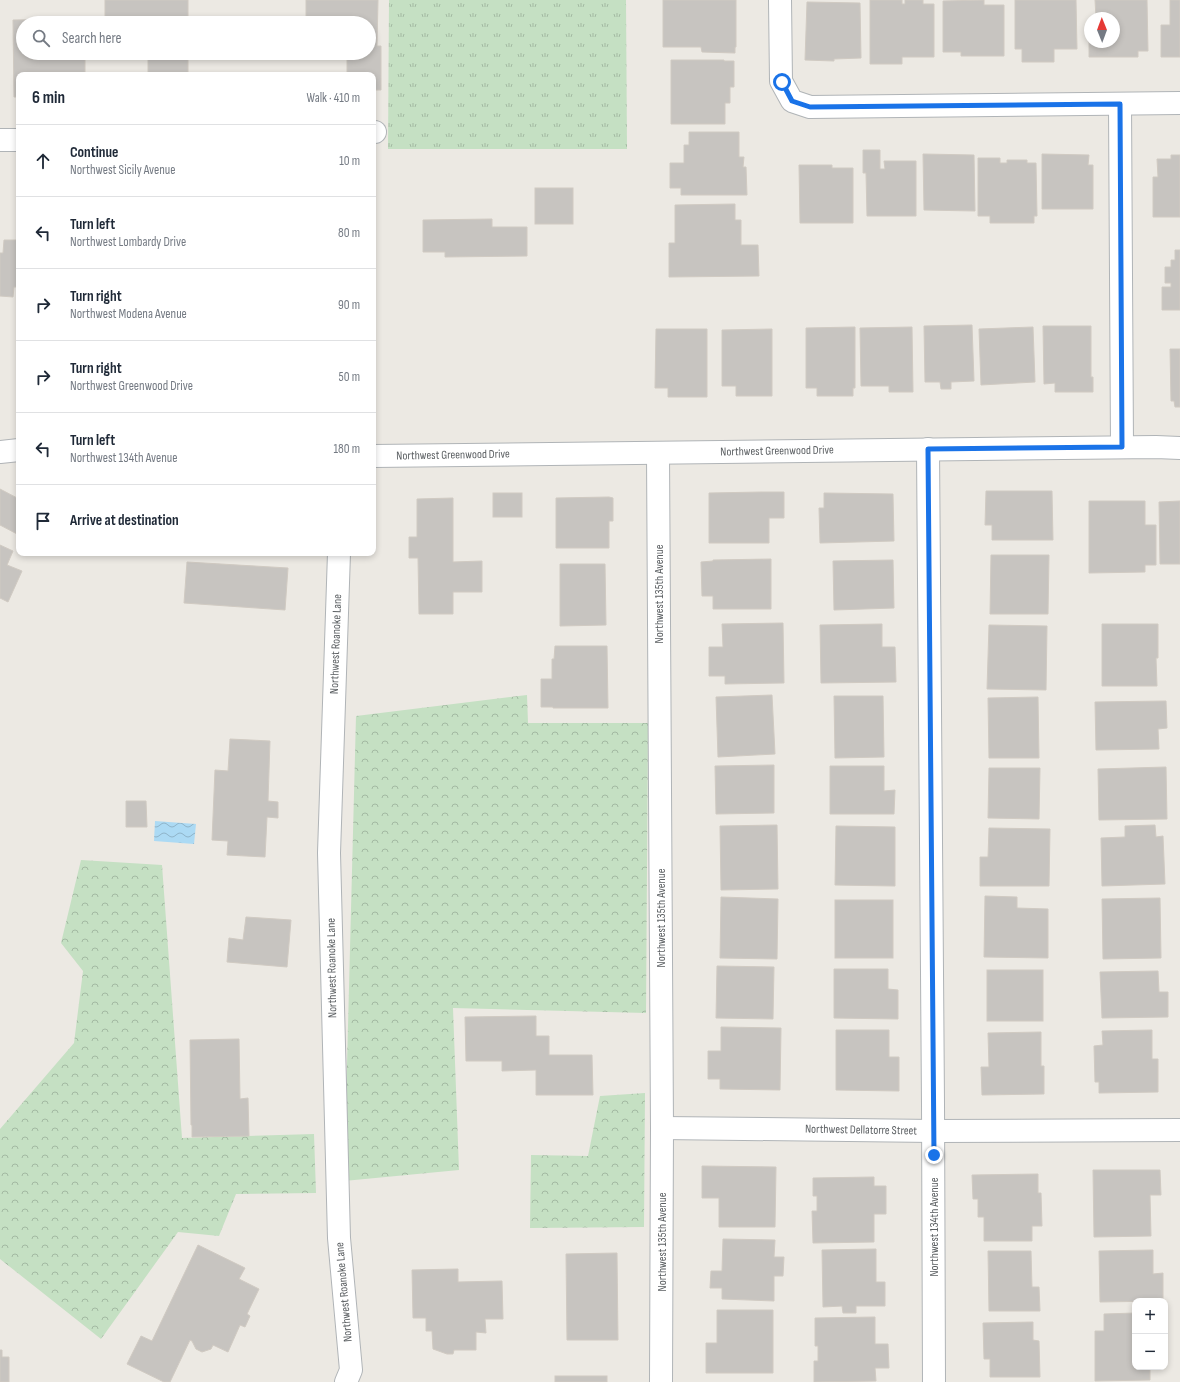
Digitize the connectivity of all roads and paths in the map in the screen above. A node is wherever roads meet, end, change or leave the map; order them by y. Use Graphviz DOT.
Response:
graph roads {
  1 [pos="780,0"];
  2 [pos="1180,103"];
  3 [pos="1120,104"];
  4 [pos="0,140"];
  5 [pos="16,140"];
  6 [pos="1122,447"];
  7 [pos="1180,448"];
  8 [pos="928,449"];
  9 [pos="16,450"];
  10 [pos="0,452"];
  11 [pos="658,453"];
  12 [pos="376,456"];
  13 [pos="339,556"];
  14 [pos="662,1128"];
  15 [pos="1180,1130"];
  16 [pos="934,1131"];
  17 [pos="346,1382"];
  18 [pos="661,1382"];
  19 [pos="934,1382"];
  1 -- 3 [label="street"];
  2 -- 3 [label="street"];
  3 -- 6 [label="street"];
  4 -- 5 [label="street"];
  6 -- 7 [label="street, Northwest Greenwood Drive"];
  6 -- 8 [label="street, Northwest Greenwood Drive"];
  8 -- 11 [label="street, Northwest Greenwood Drive"];
  8 -- 16 [label="street, Northwest 134th Avenue"];
  9 -- 10 [label="street"];
  11 -- 12 [label="street, Northwest Greenwood Drive"];
  11 -- 14 [label="street, Northwest 135th Avenue"];
  13 -- 17 [label="street, Northwest Roanoke Lane"];
  14 -- 16 [label="street, Northwest Dellatorre Street"];
  14 -- 18 [label="street, Northwest 135th Avenue"];
  15 -- 16 [label="street, Northwest Dellatorre Street"];
  16 -- 19 [label="street, Northwest 134th Avenue"];
}
